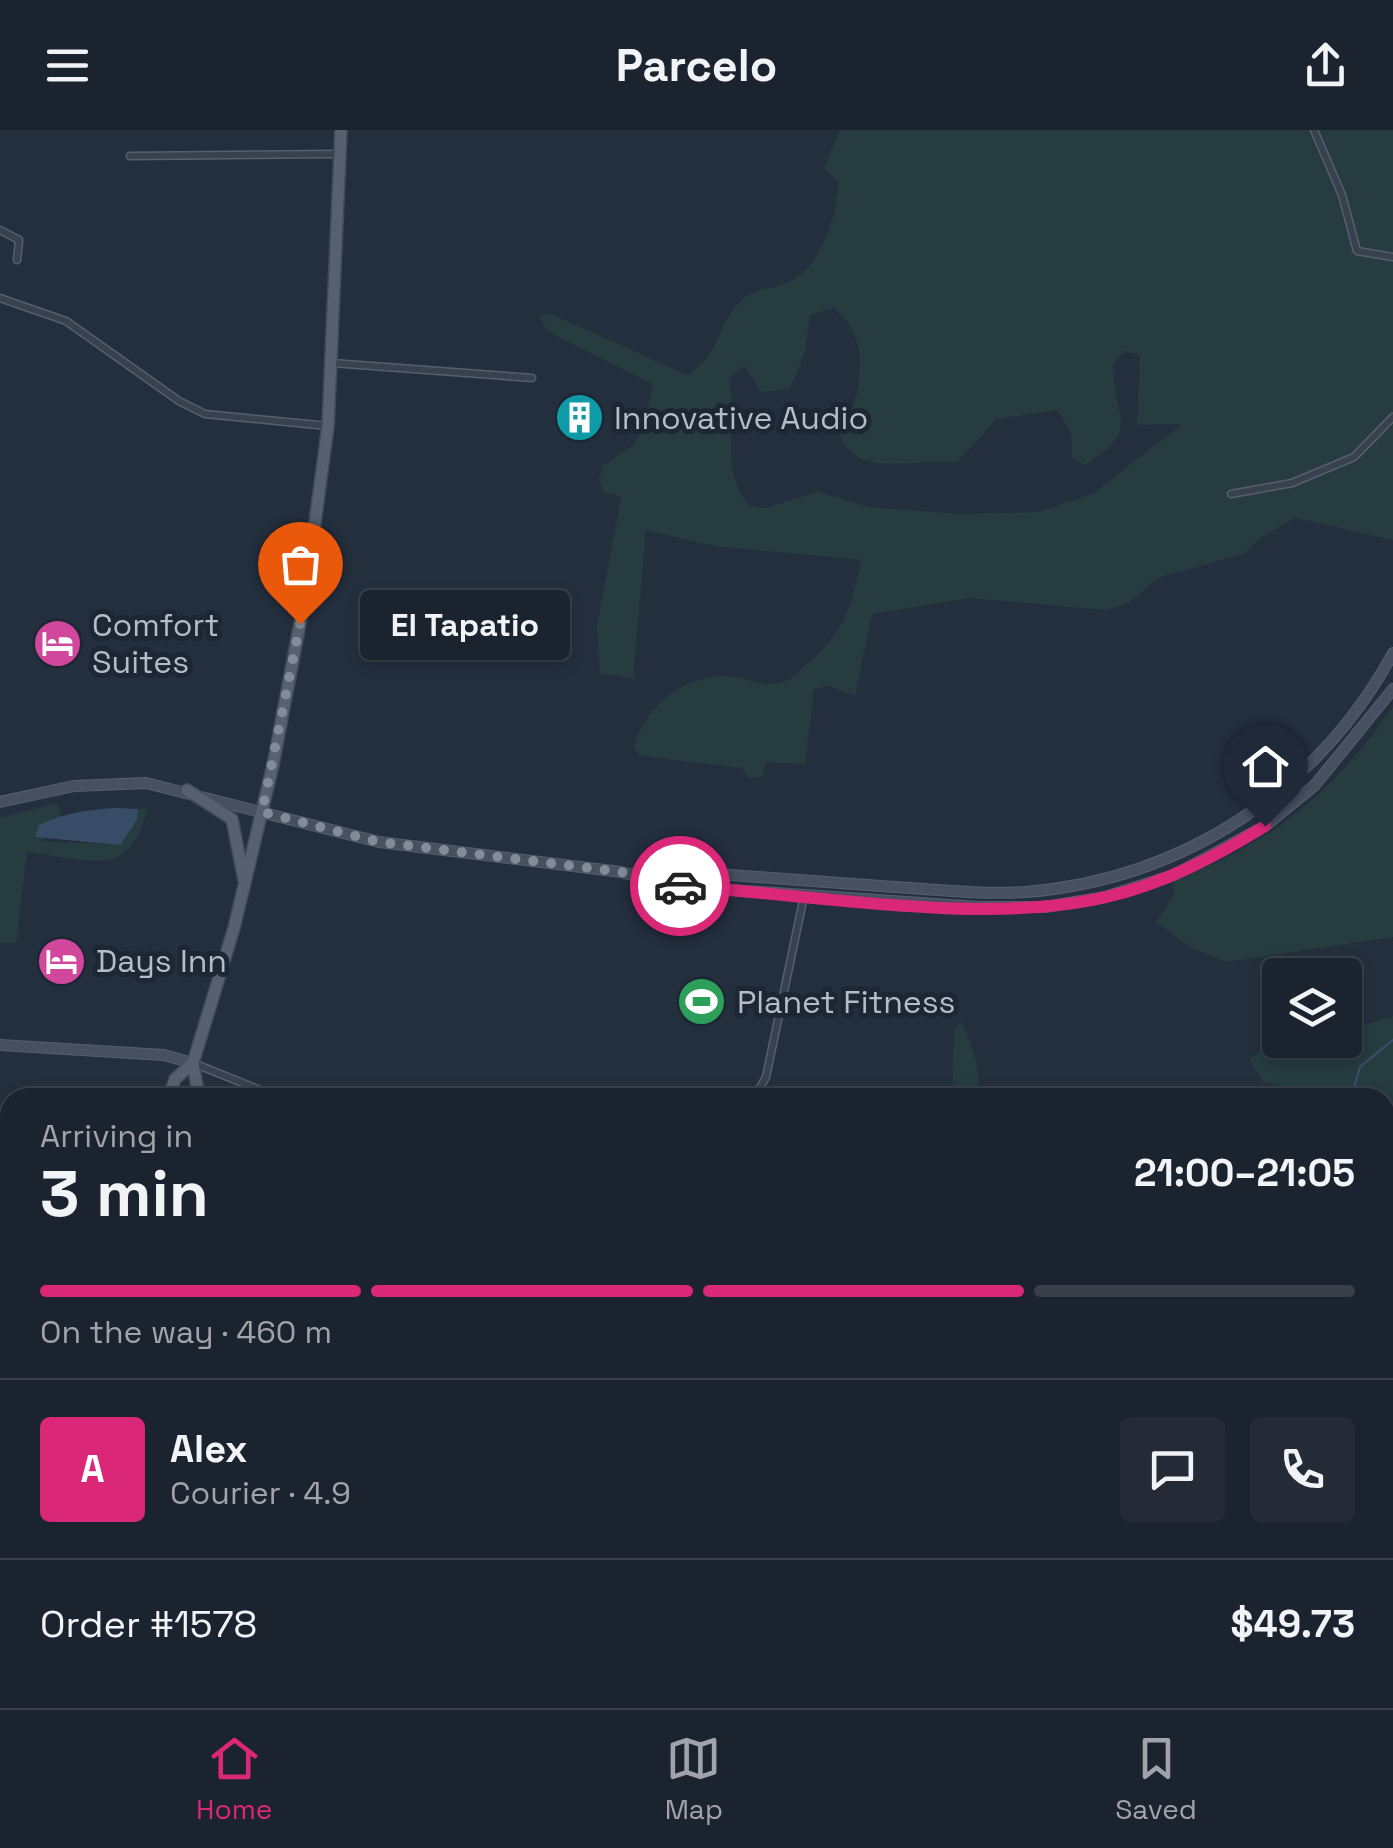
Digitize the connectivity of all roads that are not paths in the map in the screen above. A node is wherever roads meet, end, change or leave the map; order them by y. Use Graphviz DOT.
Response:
graph roads {
  1 [pos="341,130"];
  2 [pos="1314,130"];
  3 [pos="340,154"];
  4 [pos="130,156"];
  5 [pos="0,230"];
  6 [pos="1393,257"];
  7 [pos="17,260"];
  8 [pos="0,298"];
  9 [pos="332,363"];
  10 [pos="532,378"];
  11 [pos="1393,416"];
  12 [pos="328,426"];
  13 [pos="1232,494"];
  14 [pos="1393,653"];
  15 [pos="1393,689"];
  16 [pos="187,790"];
  17 [pos="0,802"];
  18 [pos="262,812"];
  19 [pos="621,872"];
  20 [pos="245,883"];
  21 [pos="804,895"];
  22 [pos="0,1045"];
  23 [pos="193,1063"];
  24 [pos="172,1088"];
  25 [pos="196,1088"];
  26 [pos="255,1088"];
  27 [pos="760,1088"];
  1 -- 3 [label="main road"];
  2 -- 6 [label="street"];
  3 -- 4 [label="street"];
  3 -- 9 [label="main road"];
  5 -- 7 [label="street"];
  8 -- 12 [label="street"];
  9 -- 10 [label="street"];
  9 -- 12 [label="main road"];
  11 -- 13 [label="street"];
  12 -- 18 [label="main road"];
  14 -- 19 [label="main road"];
  15 -- 21 [label="main road"];
  16 -- 17 [label="main road"];
  16 -- 18 [label="main road"];
  16 -- 20 [label="main road"];
  18 -- 19 [label="main road"];
  18 -- 20 [label="main road"];
  19 -- 21 [label="main road"];
  20 -- 23 [label="main road"];
  21 -- 27 [label="street"];
  22 -- 23 [label="main road"];
  23 -- 24 [label="main road"];
  23 -- 25 [label="main road"];
  23 -- 26 [label="street"];
}
